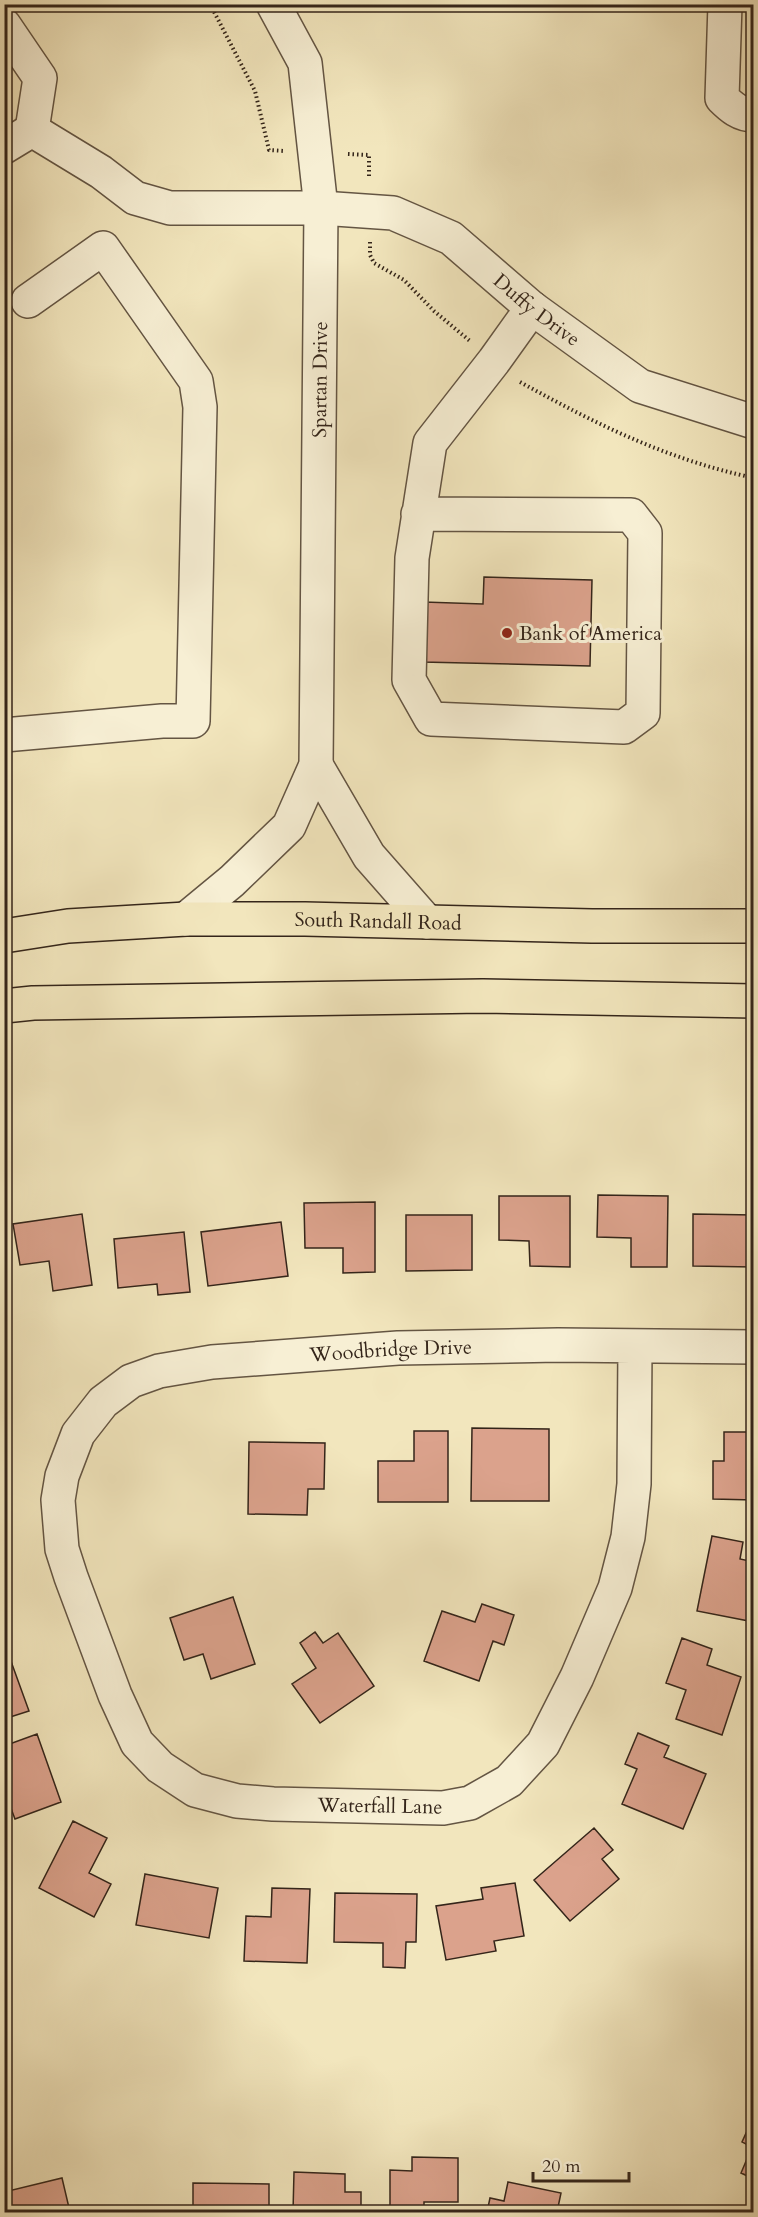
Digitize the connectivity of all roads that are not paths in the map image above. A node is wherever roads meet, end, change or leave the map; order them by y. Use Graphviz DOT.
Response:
graph roads {
  1 [pos="273,4"];
  2 [pos="724,4"];
  3 [pos="4,25"];
  4 [pos="753,115"];
  5 [pos="32,130"];
  6 [pos="4,147"];
  7 [pos="321,208"];
  8 [pos="28,301"];
  9 [pos="532,308"];
  10 [pos="753,422"];
  11 [pos="418,514"];
  12 [pos="4,735"];
  13 [pos="316,765"];
  14 [pos="186,919"];
  15 [pos="427,922"];
  16 [pos="753,926"];
  17 [pos="4,936"];
  18 [pos="753,1001"];
  19 [pos="4,1006"];
  20 [pos="634,1346"];
  21 [pos="753,1347"];
  22 [pos="69,1454"];
  1 -- 7 [label="street, Spartan Drive"];
  2 -- 4 [label="street"];
  3 -- 5 [label="street"];
  5 -- 6 [label="street"];
  5 -- 7 [label="street, Duffy Drive"];
  7 -- 9 [label="street, Duffy Drive"];
  7 -- 13 [label="street, Spartan Drive"];
  8 -- 12 [label="street"];
  9 -- 10 [label="street, Duffy Drive"];
  9 -- 11 [label="street"];
  11 -- 11 [label="street"];
  13 -- 14 [label="street, Spartan Drive"];
  13 -- 15 [label="street"];
  14 -- 15 [label="main road, South Randall Road"];
  14 -- 17 [label="main road, South Randall Road"];
  15 -- 16 [label="main road, South Randall Road"];
  18 -- 19 [label="main road"];
  20 -- 21 [label="street, Woodbridge Drive"];
  20 -- 22 [label="street, Woodbridge Drive"];
  20 -- 22 [label="street, Waterfall Lane"];
}
